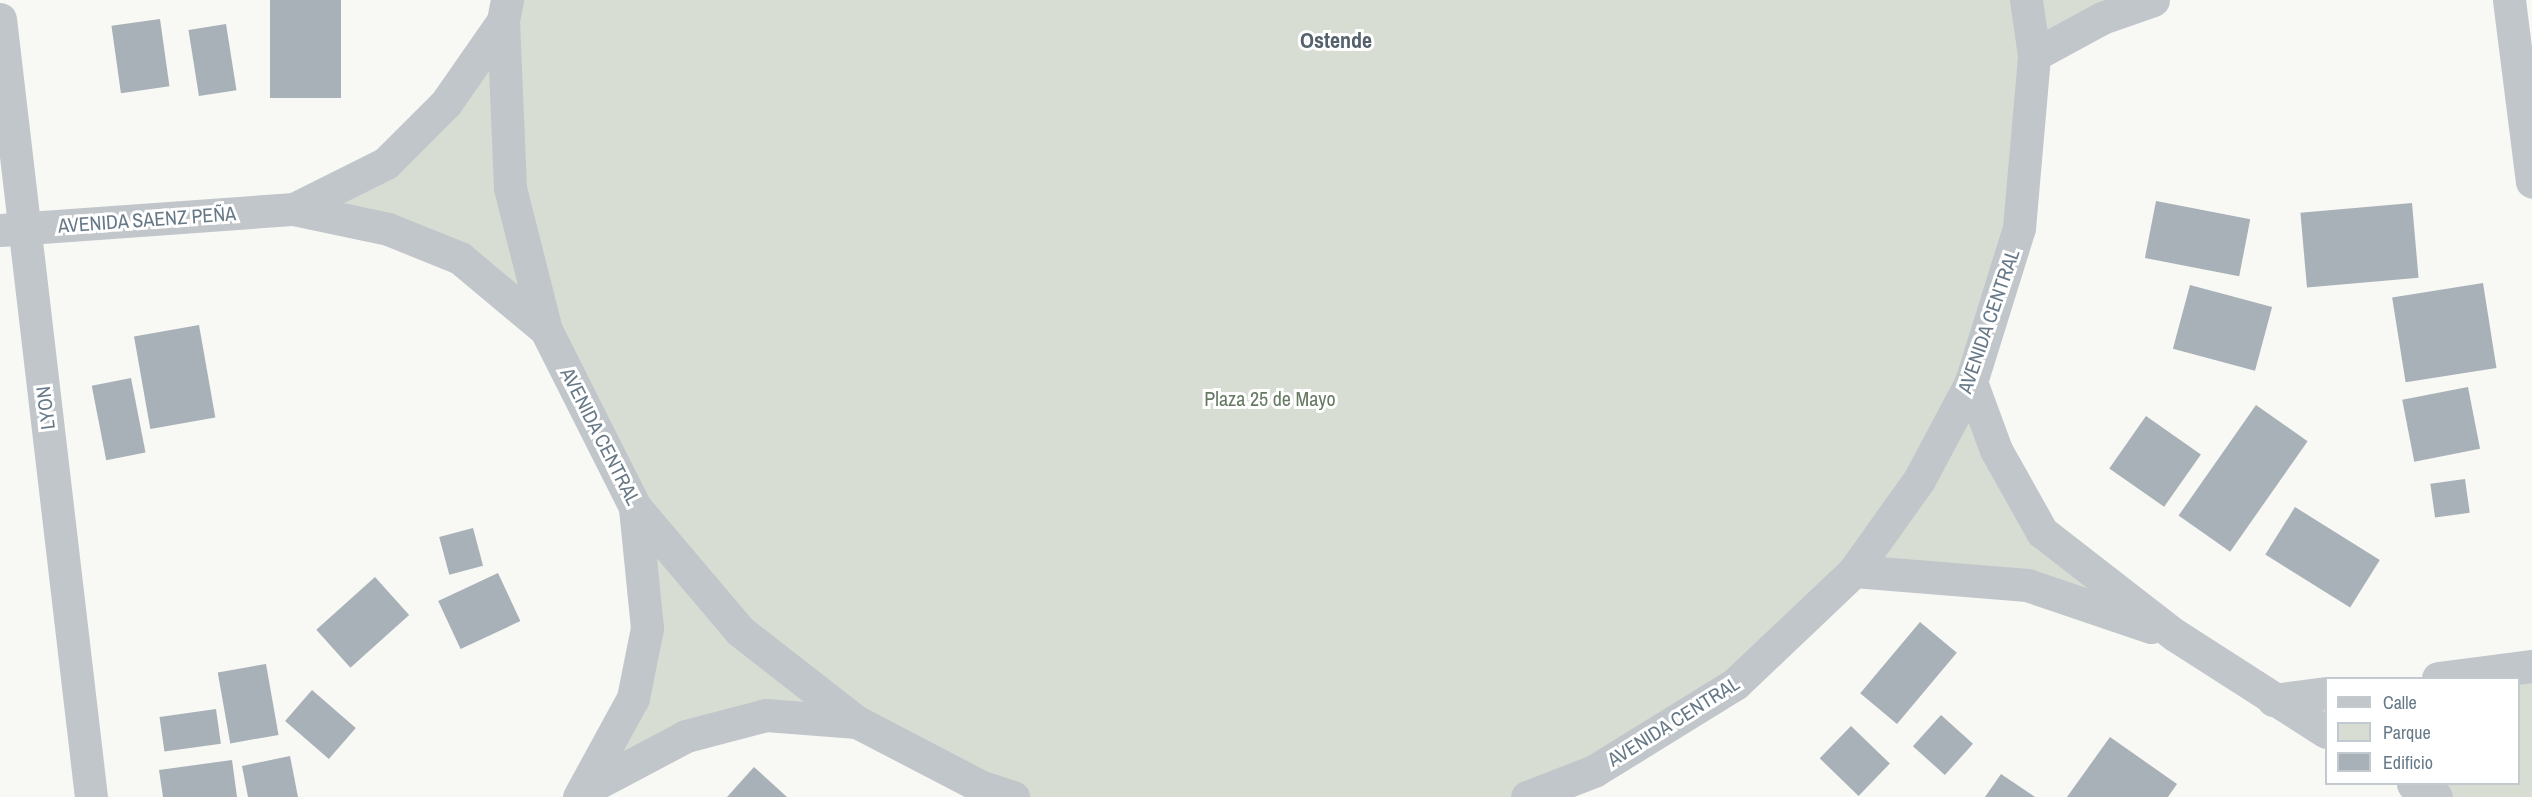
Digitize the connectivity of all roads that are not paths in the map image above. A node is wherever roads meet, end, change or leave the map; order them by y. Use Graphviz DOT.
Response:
graph roads {
  1 [pos="2026,0"];
  2 [pos="2153,0"];
  3 [pos="2510,0"];
  4 [pos="505,10"];
  5 [pos="0,18"];
  6 [pos="2034,55"];
  7 [pos="2532,182"];
  8 [pos="294,209"];
  9 [pos="12,229"];
  10 [pos="546,330"];
  11 [pos="1971,381"];
  12 [pos="635,507"];
  13 [pos="1854,571"];
  14 [pos="2175,635"];
  15 [pos="2532,666"];
  16 [pos="2446,677"];
  17 [pos="2325,693"];
  18 [pos="2273,700"];
  19 [pos="857,722"];
  20 [pos="2325,731"];
  21 [pos="1595,784"];
  22 [pos="2416,785"];
  23 [pos="583,793"];
  24 [pos="91,797"];
  25 [pos="1014,797"];
  26 [pos="1527,797"];
  27 [pos="2436,797"];
  1 -- 6 [label="street, AVENIDA CENTRAL"];
  2 -- 6 [label="street"];
  3 -- 7 [label="street"];
  4 -- 8 [label="street, AVENIDA SAENZ PEÑA"];
  4 -- 10 [label="street, AVENIDA CENTRAL"];
  5 -- 9 [label="street, LYON"];
  6 -- 11 [label="street, AVENIDA CENTRAL"];
  8 -- 9 [label="street, AVENIDA SAENZ PEÑA"];
  8 -- 10 [label="street, AVENIDA SAENZ PEÑA"];
  9 -- 24 [label="street, LYON"];
  10 -- 12 [label="street, AVENIDA CENTRAL"];
  11 -- 13 [label="street, AVENIDA CENTRAL"];
  11 -- 14 [label="street"];
  12 -- 19 [label="street, AVENIDA CENTRAL"];
  12 -- 23 [label="street"];
  13 -- 14 [label="street"];
  13 -- 21 [label="street, AVENIDA CENTRAL"];
  14 -- 18 [label="street"];
  15 -- 16 [label="street"];
  17 -- 18 [label="street"];
  18 -- 20 [label="street"];
  19 -- 23 [label="street"];
  19 -- 25 [label="street, AVENIDA CENTRAL"];
  21 -- 26 [label="street, AVENIDA CENTRAL"];
  22 -- 27 [label="street"];
}
